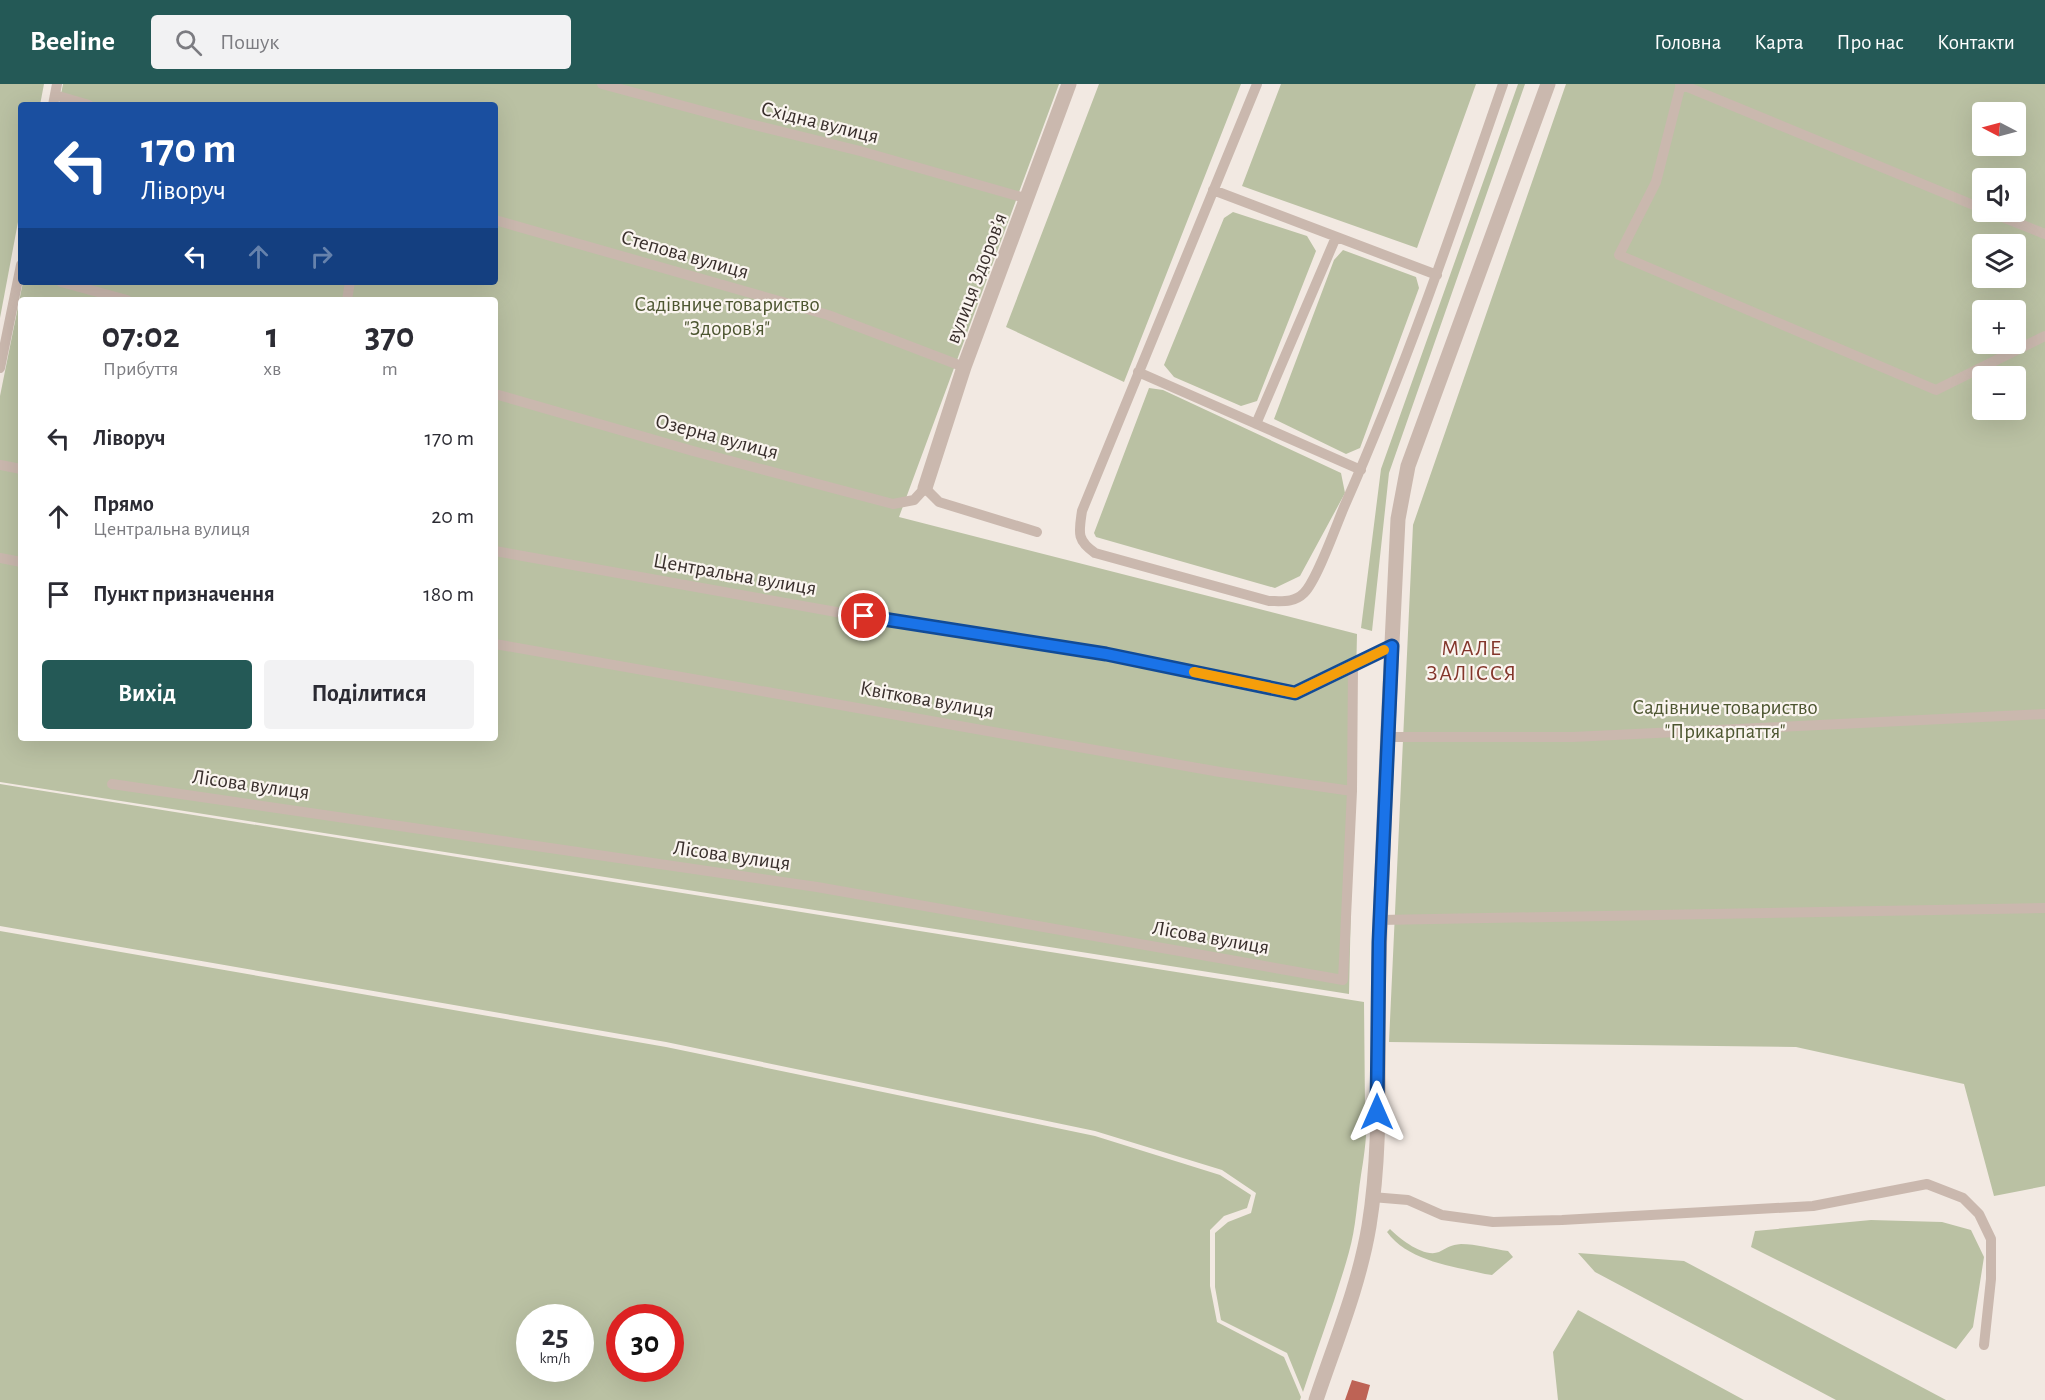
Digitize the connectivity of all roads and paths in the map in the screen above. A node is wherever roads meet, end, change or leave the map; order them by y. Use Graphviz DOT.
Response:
graph roads {
  1 [pos="602,84"];
  2 [pos="1070,84"];
  3 [pos="1257,84"];
  4 [pos="1503,84"];
  5 [pos="1548,84"];
  6 [pos="1681,84"];
  7 [pos="55,95"];
  8 [pos="79,102"];
  9 [pos="1213,190"];
  10 [pos="1028,199"];
  11 [pos="1972,203"];
  12 [pos="498,221"];
  13 [pos="2015,222"];
  14 [pos="2045,234"];
  15 [pos="1336,237"];
  16 [pos="1437,275"];
  17 [pos="18,283"];
  18 [pos="72,285"];
  19 [pos="116,297"];
  20 [pos="2045,336"];
  21 [pos="964,367"];
  22 [pos="0,368"];
  23 [pos="1138,372"];
  24 [pos="498,395"];
  25 [pos="1256,424"];
  26 [pos="0,465"];
  27 [pos="18,468"];
  28 [pos="1361,470"];
  29 [pos="925,488"];
  30 [pos="1037,532"];
  31 [pos="498,552"];
  32 [pos="0,558"];
  33 [pos="18,561"];
  34 [pos="498,645"];
  35 [pos="1392,646"];
  36 [pos="1353,665"];
  37 [pos="2045,714"];
  38 [pos="1389,737"];
  39 [pos="112,784"];
  40 [pos="1352,791"];
  41 [pos="2045,908"];
  42 [pos="1380,920"];
  43 [pos="1372,1197"];
  44 [pos="1984,1345"];
  45 [pos="1316,1400"];
  1 -- 10 [label="lane, Східна вулиця"];
  2 -- 10 [label="street, вулиця Здоровʼя"];
  3 -- 9 [label="lane"];
  4 -- 16 [label="lane"];
  5 -- 35 [label="street"];
  6 -- 11 [label="lane"];
  6 -- 20 [label="lane"];
  7 -- 8 [label="lane"];
  9 -- 15 [label="lane"];
  9 -- 23 [label="lane"];
  10 -- 21 [label="street, вулиця Здоровʼя"];
  12 -- 21 [label="lane, Степова вулиця"];
  13 -- 14 [label="lane"];
  15 -- 16 [label="lane"];
  15 -- 25 [label="lane"];
  16 -- 28 [label="lane"];
  17 -- 22 [label="lane"];
  18 -- 19 [label="lane"];
  21 -- 29 [label="street, вулиця Здоровʼя"];
  23 -- 25 [label="lane"];
  23 -- 28 [label="lane"];
  24 -- 29 [label="lane, Озерна вулиця"];
  25 -- 28 [label="lane"];
  26 -- 27 [label="lane"];
  29 -- 30 [label="lane"];
  31 -- 36 [label="lane, Центральна вулиця"];
  32 -- 33 [label="lane"];
  34 -- 40 [label="lane, Квіткова вулиця"];
  35 -- 36 [label="lane, Центральна вулиця"];
  35 -- 38 [label="street"];
  36 -- 40 [label="lane"];
  37 -- 38 [label="lane"];
  38 -- 42 [label="street"];
  39 -- 40 [label="lane, Лісова вулиця"];
  41 -- 42 [label="lane"];
  42 -- 43 [label="street"];
  43 -- 44 [label="lane"];
  43 -- 45 [label="street"];
}
